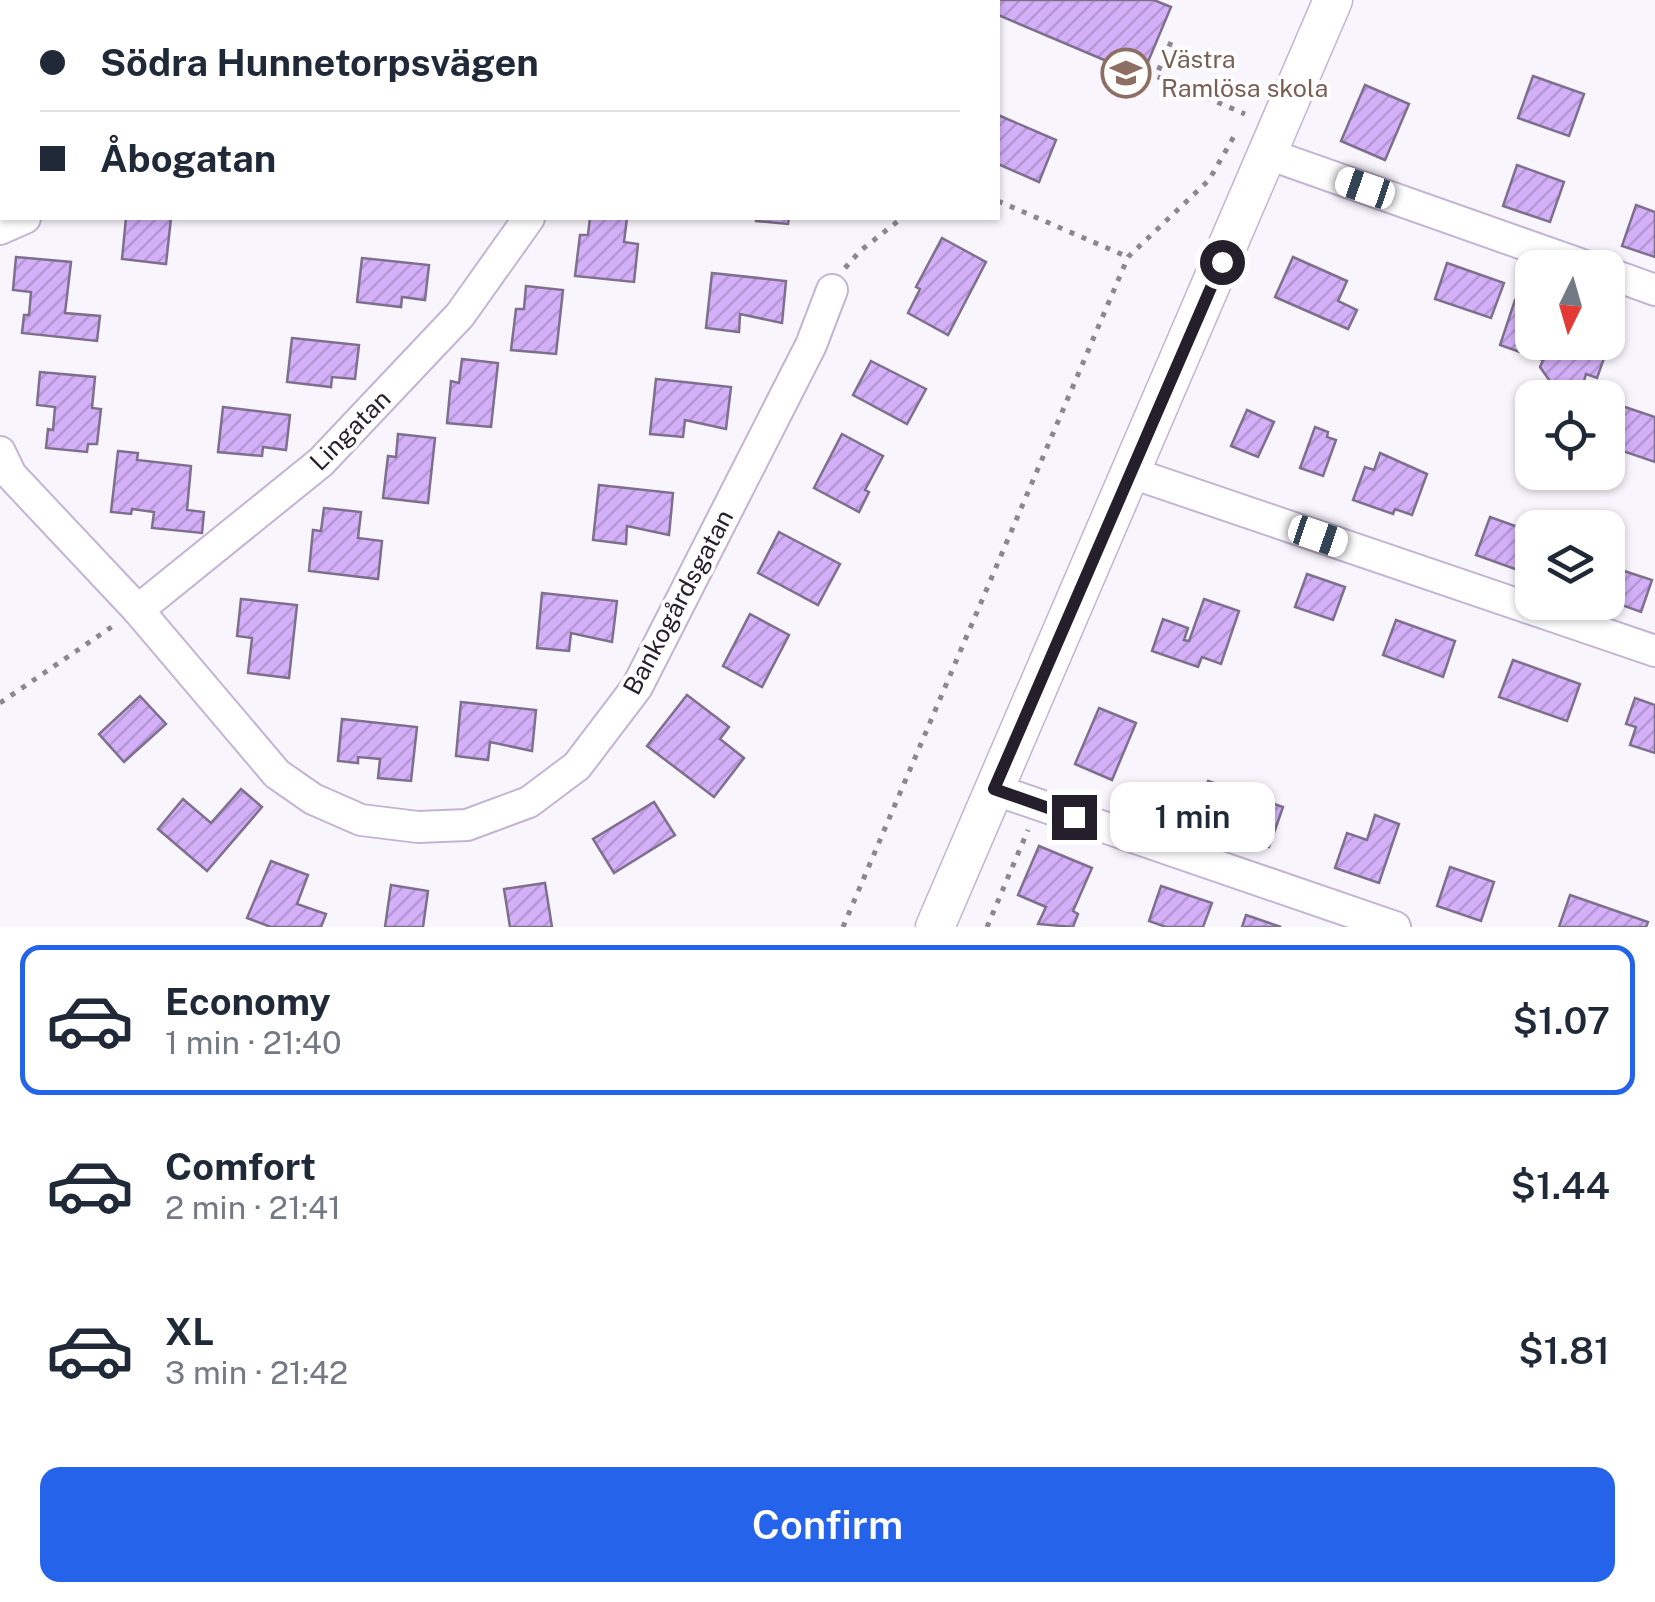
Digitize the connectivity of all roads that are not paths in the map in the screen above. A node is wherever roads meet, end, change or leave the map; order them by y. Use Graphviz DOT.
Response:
graph roads {
  1 [pos="1333,0"];
  2 [pos="1268,154"];
  3 [pos="529,220"];
  4 [pos="1540,250"];
  5 [pos="1625,279"];
  6 [pos="832,290"];
  7 [pos="1655,290"];
  8 [pos="0,452"];
  9 [pos="1132,473"];
  10 [pos="138,610"];
  11 [pos="1655,651"];
  12 [pos="994,789"];
  13 [pos="935,927"];
  14 [pos="1395,927"];
  1 -- 2 [label="street"];
  2 -- 4 [label="street"];
  2 -- 9 [label="street"];
  3 -- 10 [label="street, Lingatan"];
  5 -- 7 [label="street"];
  6 -- 10 [label="street, Bankogårdsgatan"];
  8 -- 10 [label="street, Bankogårdsgatan"];
  9 -- 11 [label="street"];
  9 -- 12 [label="street"];
  12 -- 13 [label="street"];
  12 -- 14 [label="street"];
}
